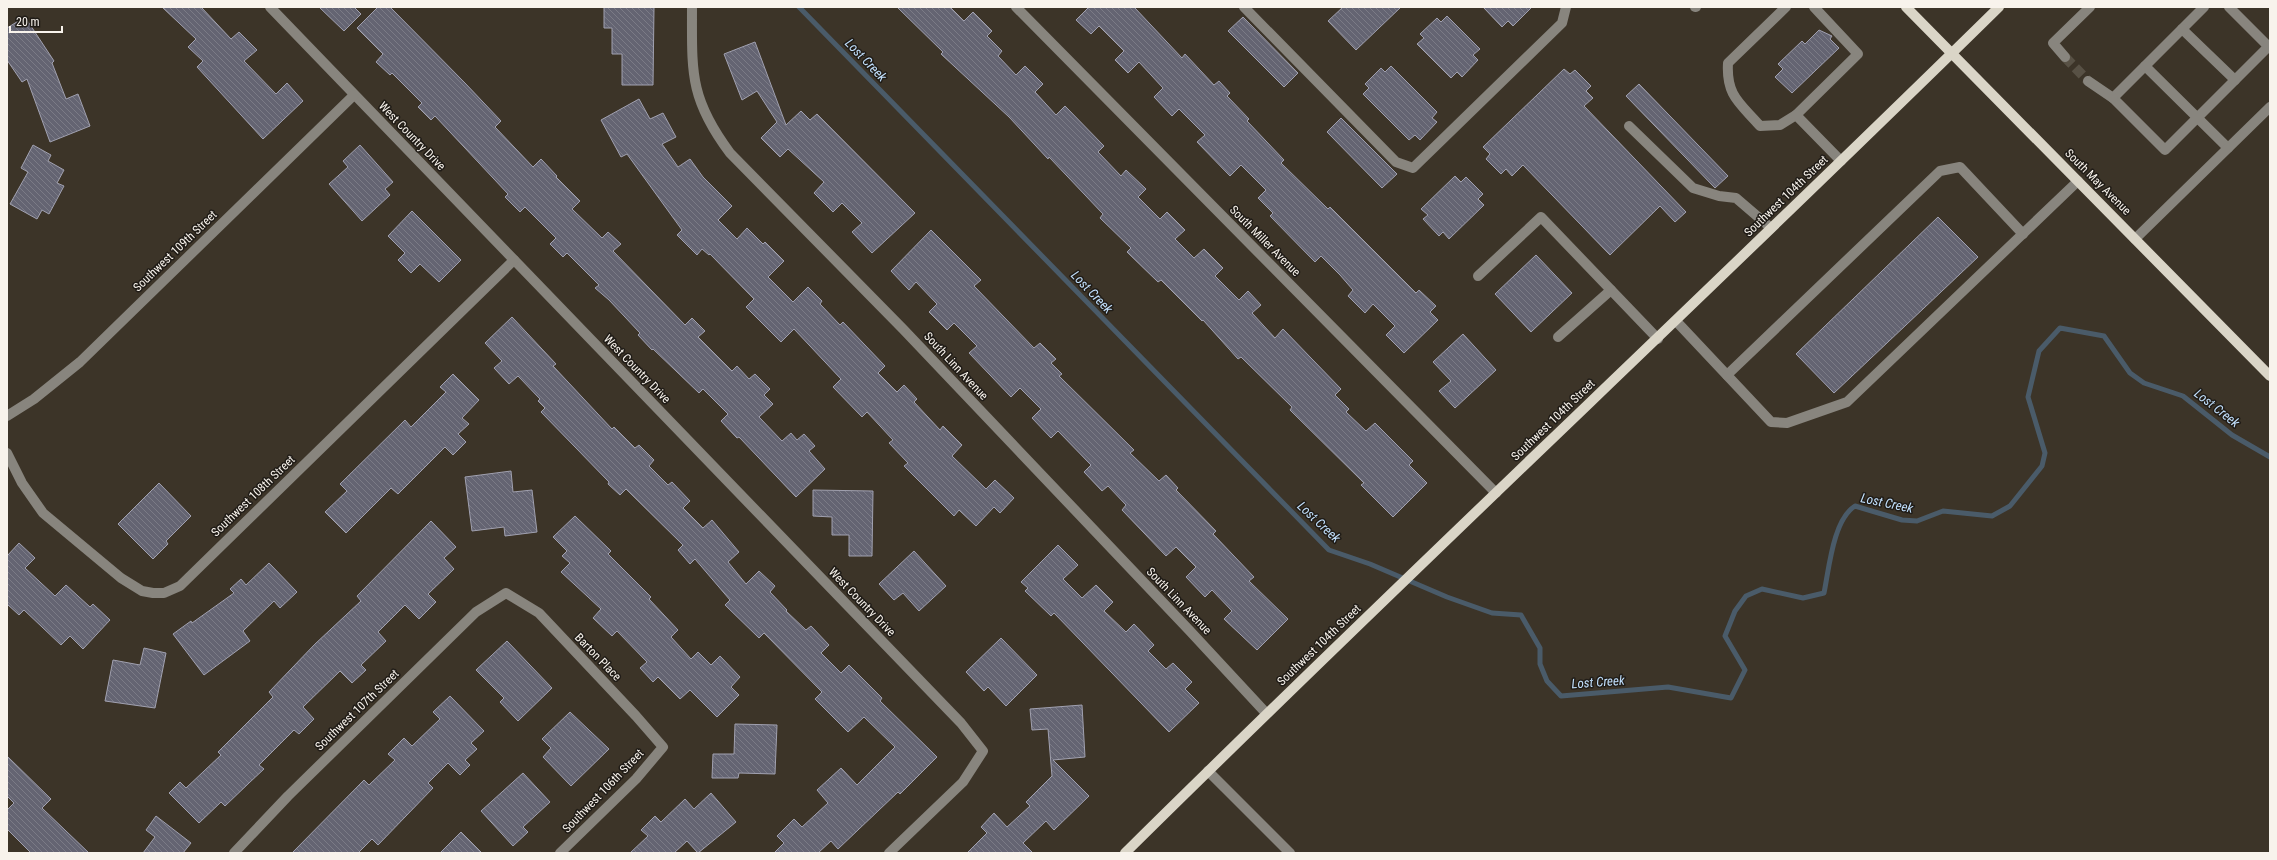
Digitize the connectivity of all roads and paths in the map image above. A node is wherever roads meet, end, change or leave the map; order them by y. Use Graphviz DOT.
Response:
graph roads {
  1 [pos="270,7"];
  2 [pos="692,7"];
  3 [pos="1016,7"];
  4 [pos="1244,7"];
  5 [pos="1566,7"];
  6 [pos="1786,7"];
  7 [pos="1814,7"];
  8 [pos="1906,7"];
  9 [pos="1999,7"];
  10 [pos="2090,7"];
  11 [pos="2204,7"];
  12 [pos="2229,7"];
  13 [pos="2182,29"];
  14 [pos="2270,46"];
  15 [pos="1951,54"];
  16 [pos="2065,58"];
  17 [pos="2145,66"];
  18 [pos="2088,80"];
  19 [pos="2235,80"];
  20 [pos="354,95"];
  21 [pos="2113,98"];
  22 [pos="2270,107"];
  23 [pos="1796,115"];
  24 [pos="2198,118"];
  25 [pos="1629,126"];
  26 [pos="2228,148"];
  27 [pos="1841,161"];
  28 [pos="2078,181"];
  29 [pos="1771,228"];
  30 [pos="2023,234"];
  31 [pos="2135,239"];
  32 [pos="514,260"];
  33 [pos="1478,276"];
  34 [pos="1611,290"];
  35 [pos="1676,321"];
  36 [pos="1558,337"];
  37 [pos="1658,339"];
  38 [pos="1727,375"];
  39 [pos="2270,376"];
  40 [pos="7,416"];
  41 [pos="7,453"];
  42 [pos="1496,493"];
  43 [pos="506,593"];
  44 [pos="1266,714"];
  45 [pos="663,747"];
  46 [pos="1208,771"];
  47 [pos="234,853"];
  48 [pos="560,853"];
  49 [pos="889,853"];
  50 [pos="1125,853"];
  51 [pos="1290,853"];
  1 -- 20 [label="street, West Country Drive"];
  2 -- 44 [label="street, South Linn Avenue"];
  3 -- 42 [label="street, South Miller Avenue"];
  4 -- 5 [label="street"];
  6 -- 23 [label="street"];
  7 -- 23 [label="street"];
  8 -- 15 [label="main road, South May Avenue"];
  9 -- 15 [label="main road, Southwest 104th Street"];
  10 -- 16 [label="street"];
  11 -- 13 [label="street"];
  12 -- 14 [label="street"];
  13 -- 17 [label="street"];
  13 -- 19 [label="street"];
  14 -- 19 [label="street"];
  15 -- 27 [label="main road, Southwest 104th Street"];
  15 -- 28 [label="main road, South May Avenue"];
  17 -- 21 [label="street"];
  17 -- 24 [label="street"];
  18 -- 21 [label="street"];
  19 -- 24 [label="street"];
  20 -- 32 [label="street, West Country Drive"];
  20 -- 40 [label="street, Southwest 109th Street"];
  21 -- 24 [label="street"];
  22 -- 26 [label="street"];
  23 -- 27 [label="street"];
  24 -- 26 [label="street"];
  25 -- 29 [label="street"];
  26 -- 31 [label="street"];
  27 -- 29 [label="main road, Southwest 104th Street"];
  28 -- 30 [label="street"];
  28 -- 31 [label="main road, South May Avenue"];
  29 -- 35 [label="main road, Southwest 104th Street"];
  30 -- 38 [label="street"];
  30 -- 38 [label="street"];
  31 -- 39 [label="main road, South May Avenue"];
  32 -- 41 [label="street, Southwest 108th Street"];
  32 -- 49 [label="street, West Country Drive"];
  33 -- 34 [label="street"];
  34 -- 36 [label="street"];
  34 -- 37 [label="street"];
  35 -- 37 [label="main road, Southwest 104th Street"];
  35 -- 38 [label="street"];
  37 -- 42 [label="main road, Southwest 104th Street"];
  42 -- 44 [label="main road, Southwest 104th Street"];
  43 -- 45 [label="street, Barton Place"];
  43 -- 47 [label="street, Southwest 107th Street"];
  44 -- 46 [label="main road, Southwest 104th Street"];
  45 -- 48 [label="street, Southwest 106th Street"];
  46 -- 50 [label="main road, Southwest 104th Street"];
  46 -- 51 [label="street"];
}
